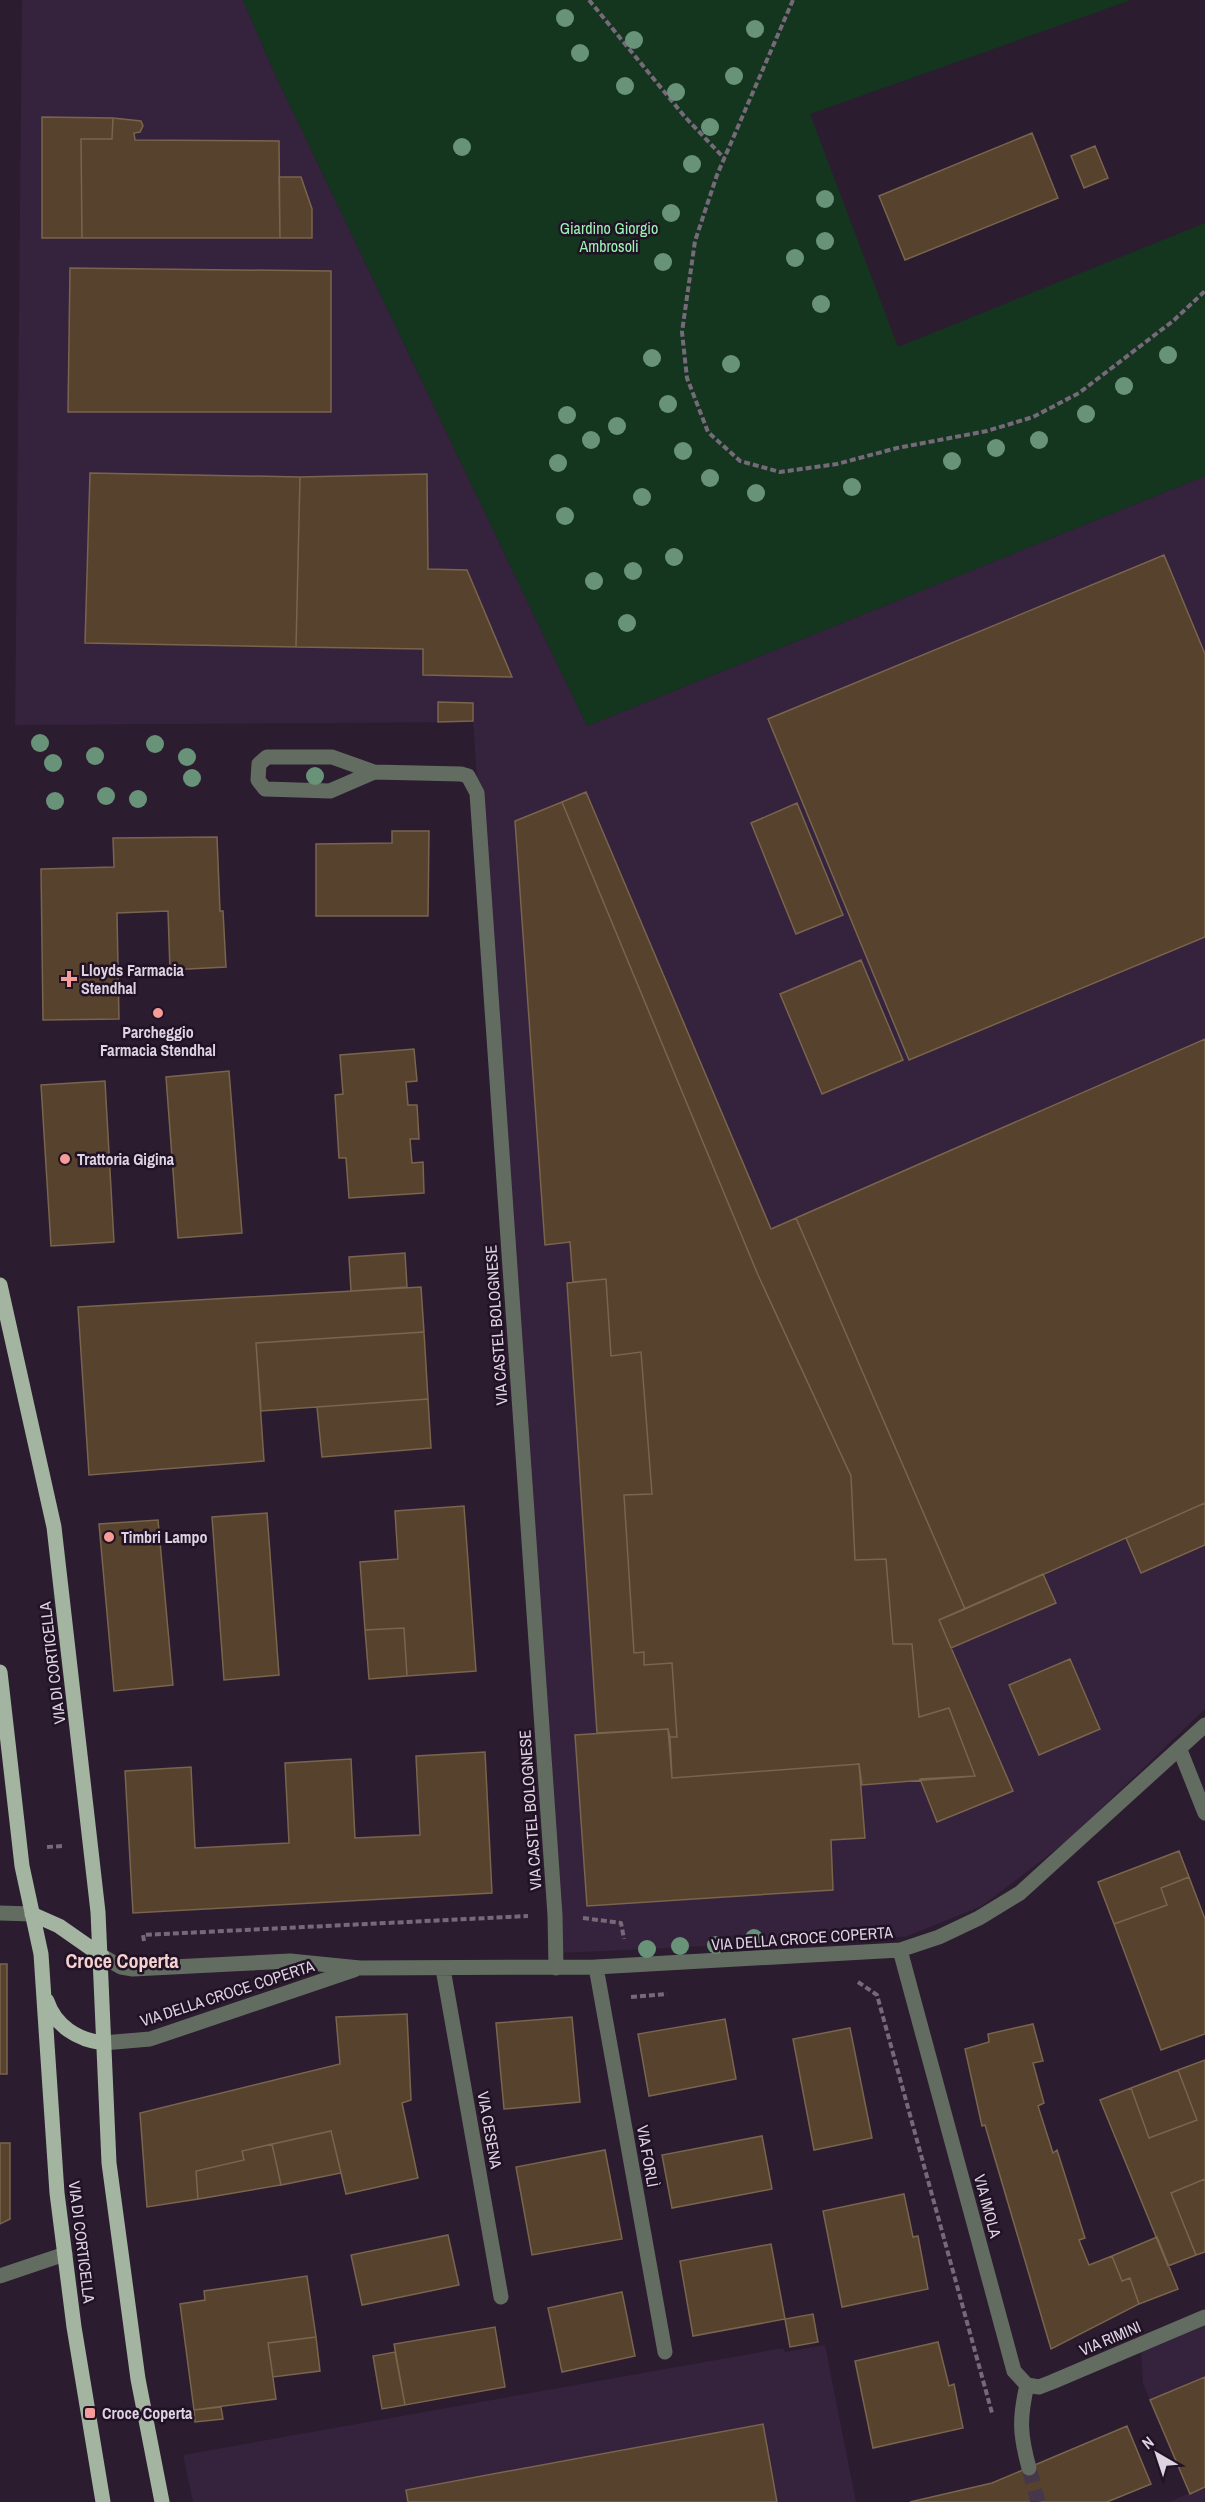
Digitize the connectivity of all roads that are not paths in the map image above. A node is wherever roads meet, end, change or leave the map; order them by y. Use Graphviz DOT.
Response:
graph roads {
  1 [pos="374,772"];
  2 [pos="0,1285"];
  3 [pos="0,1672"];
  4 [pos="1205,1725"];
  5 [pos="1180,1750"];
  6 [pos="1205,1813"];
  7 [pos="0,1913"];
  8 [pos="32,1914"];
  9 [pos="900,1950"];
  10 [pos="102,1956"];
  11 [pos="596,1967"];
  12 [pos="360,1968"];
  13 [pos="556,1968"];
  14 [pos="444,1969"];
  15 [pos="43,1986"];
  16 [pos="103,2043"];
  17 [pos="65,2253"];
  18 [pos="0,2276"];
  19 [pos="501,2297"];
  20 [pos="1205,2317"];
  21 [pos="664,2352"];
  22 [pos="1027,2385"];
  23 [pos="1029,2468"];
  24 [pos="103,2502"];
  25 [pos="162,2502"];
  1 -- 1 [label="street"];
  1 -- 13 [label="street, VIA CASTEL BOLOGNESE"];
  2 -- 10 [label="main road, VIA DI CORTICELLA"];
  3 -- 8 [label="main road, VIA DI CORTICELLA"];
  4 -- 5 [label="street, VIA DELLA CROCE COPERTA"];
  5 -- 6 [label="street"];
  5 -- 9 [label="street, VIA DELLA CROCE COPERTA"];
  7 -- 8 [label="street"];
  8 -- 10 [label="main road"];
  8 -- 15 [label="main road, VIA DI CORTICELLA"];
  9 -- 11 [label="street, VIA DELLA CROCE COPERTA"];
  9 -- 22 [label="street, VIA IMOLA"];
  10 -- 12 [label="street, VIA DELLA CROCE COPERTA"];
  10 -- 16 [label="main road, VIA DI CORTICELLA"];
  11 -- 13 [label="street, VIA DELLA CROCE COPERTA"];
  11 -- 21 [label="street, VIA FORLÌ"];
  12 -- 14 [label="street, VIA DELLA CROCE COPERTA"];
  12 -- 16 [label="street, VIA DELLA CROCE COPERTA"];
  13 -- 14 [label="street, VIA DELLA CROCE COPERTA"];
  14 -- 19 [label="street, VIA CESENA"];
  15 -- 16 [label="main road, VIA DI CORTICELLA"];
  15 -- 17 [label="main road, VIA DI CORTICELLA"];
  16 -- 25 [label="main road, VIA DI CORTICELLA"];
  17 -- 18 [label="street"];
  17 -- 24 [label="main road, VIA DI CORTICELLA"];
  20 -- 22 [label="street, VIA RIMINI"];
  22 -- 23 [label="street"];
}
